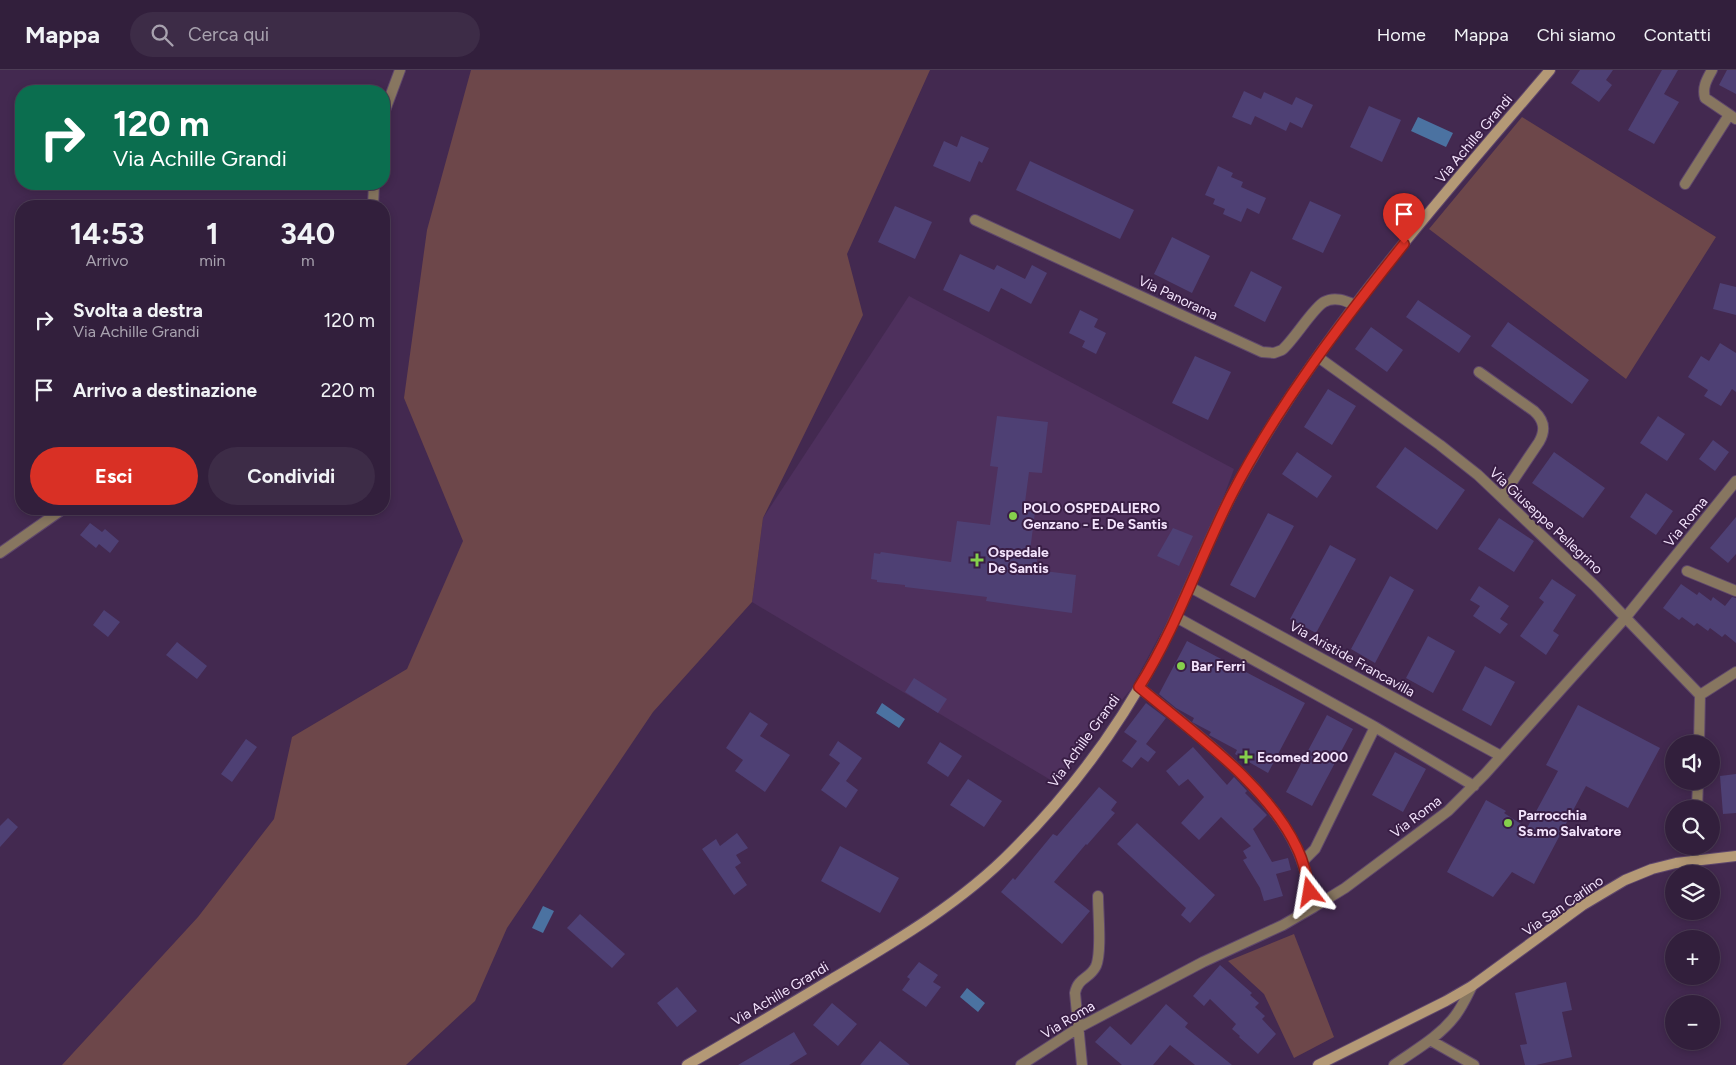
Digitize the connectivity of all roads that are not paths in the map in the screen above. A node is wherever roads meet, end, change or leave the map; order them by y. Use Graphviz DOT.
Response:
graph roads {
  1 [pos="400,70"];
  2 [pos="1550,70"];
  3 [pos="1712,70"];
  4 [pos="390,97"];
  5 [pos="1732,117"];
  6 [pos="1685,184"];
  7 [pos="975,220"];
  8 [pos="1356,305"];
  9 [pos="1318,357"];
  10 [pos="1479,372"];
  11 [pos="1736,481"];
  12 [pos="1502,497"];
  13 [pos="54,515"];
  14 [pos="0,553"];
  15 [pos="1687,571"];
  16 [pos="1190,587"];
  17 [pos="1736,591"];
  18 [pos="1176,617"];
  19 [pos="1626,617"];
  20 [pos="1736,672"];
  21 [pos="1139,687"];
  22 [pos="1700,695"];
  23 [pos="1375,727"];
  24 [pos="1699,735"];
  25 [pos="1501,756"];
  26 [pos="1474,786"];
  27 [pos="1695,855"];
  28 [pos="1736,856"];
  29 [pos="1695,860"];
  30 [pos="1303,862"];
  31 [pos="1098,896"];
  32 [pos="1314,907"];
  33 [pos="1472,986"];
  34 [pos="1078,1028"];
  35 [pos="1430,1040"];
  36 [pos="687,1065"];
  37 [pos="1021,1065"];
  38 [pos="1082,1065"];
  39 [pos="1318,1065"];
  40 [pos="1394,1065"];
  41 [pos="1474,1065"];
  1 -- 4 [label="street"];
  2 -- 8 [label="street, Via Achille Grandi"];
  3 -- 5 [label="street"];
  5 -- 6 [label="street"];
  7 -- 8 [label="street, Via Panorama"];
  8 -- 9 [label="street, Via Achille Grandi"];
  9 -- 12 [label="street, Via Giuseppe Pellegrino"];
  9 -- 16 [label="street, Via Achille Grandi"];
  10 -- 12 [label="street"];
  11 -- 19 [label="street, Via Roma"];
  12 -- 19 [label="street, Via Giuseppe Pellegrino"];
  13 -- 14 [label="street"];
  15 -- 17 [label="street"];
  16 -- 18 [label="street, Via Achille Grandi"];
  16 -- 25 [label="street, Via Aristide Francavilla"];
  18 -- 21 [label="street, Via Achille Grandi"];
  18 -- 23 [label="street"];
  19 -- 22 [label="street, Via Giuseppe Pellegrino"];
  19 -- 25 [label="street, Via Roma"];
  20 -- 22 [label="street"];
  21 -- 30 [label="street"];
  21 -- 36 [label="street, Via Achille Grandi"];
  22 -- 24 [label="street"];
  23 -- 26 [label="street"];
  23 -- 30 [label="street"];
  25 -- 26 [label="street, Via Roma"];
  26 -- 32 [label="street, Via Roma"];
  27 -- 29 [label="street"];
  28 -- 29 [label="street, Via San Carlino"];
  29 -- 33 [label="street, Via San Carlino"];
  30 -- 32 [label="street"];
  31 -- 34 [label="street"];
  32 -- 34 [label="street, Via Roma"];
  33 -- 35 [label="street, Via San Carlino"];
  33 -- 39 [label="street, Via San Carlino"];
  34 -- 37 [label="street, Via Roma"];
  34 -- 38 [label="street"];
  35 -- 40 [label="street, Via San Carlino"];
  35 -- 41 [label="street"];
}
